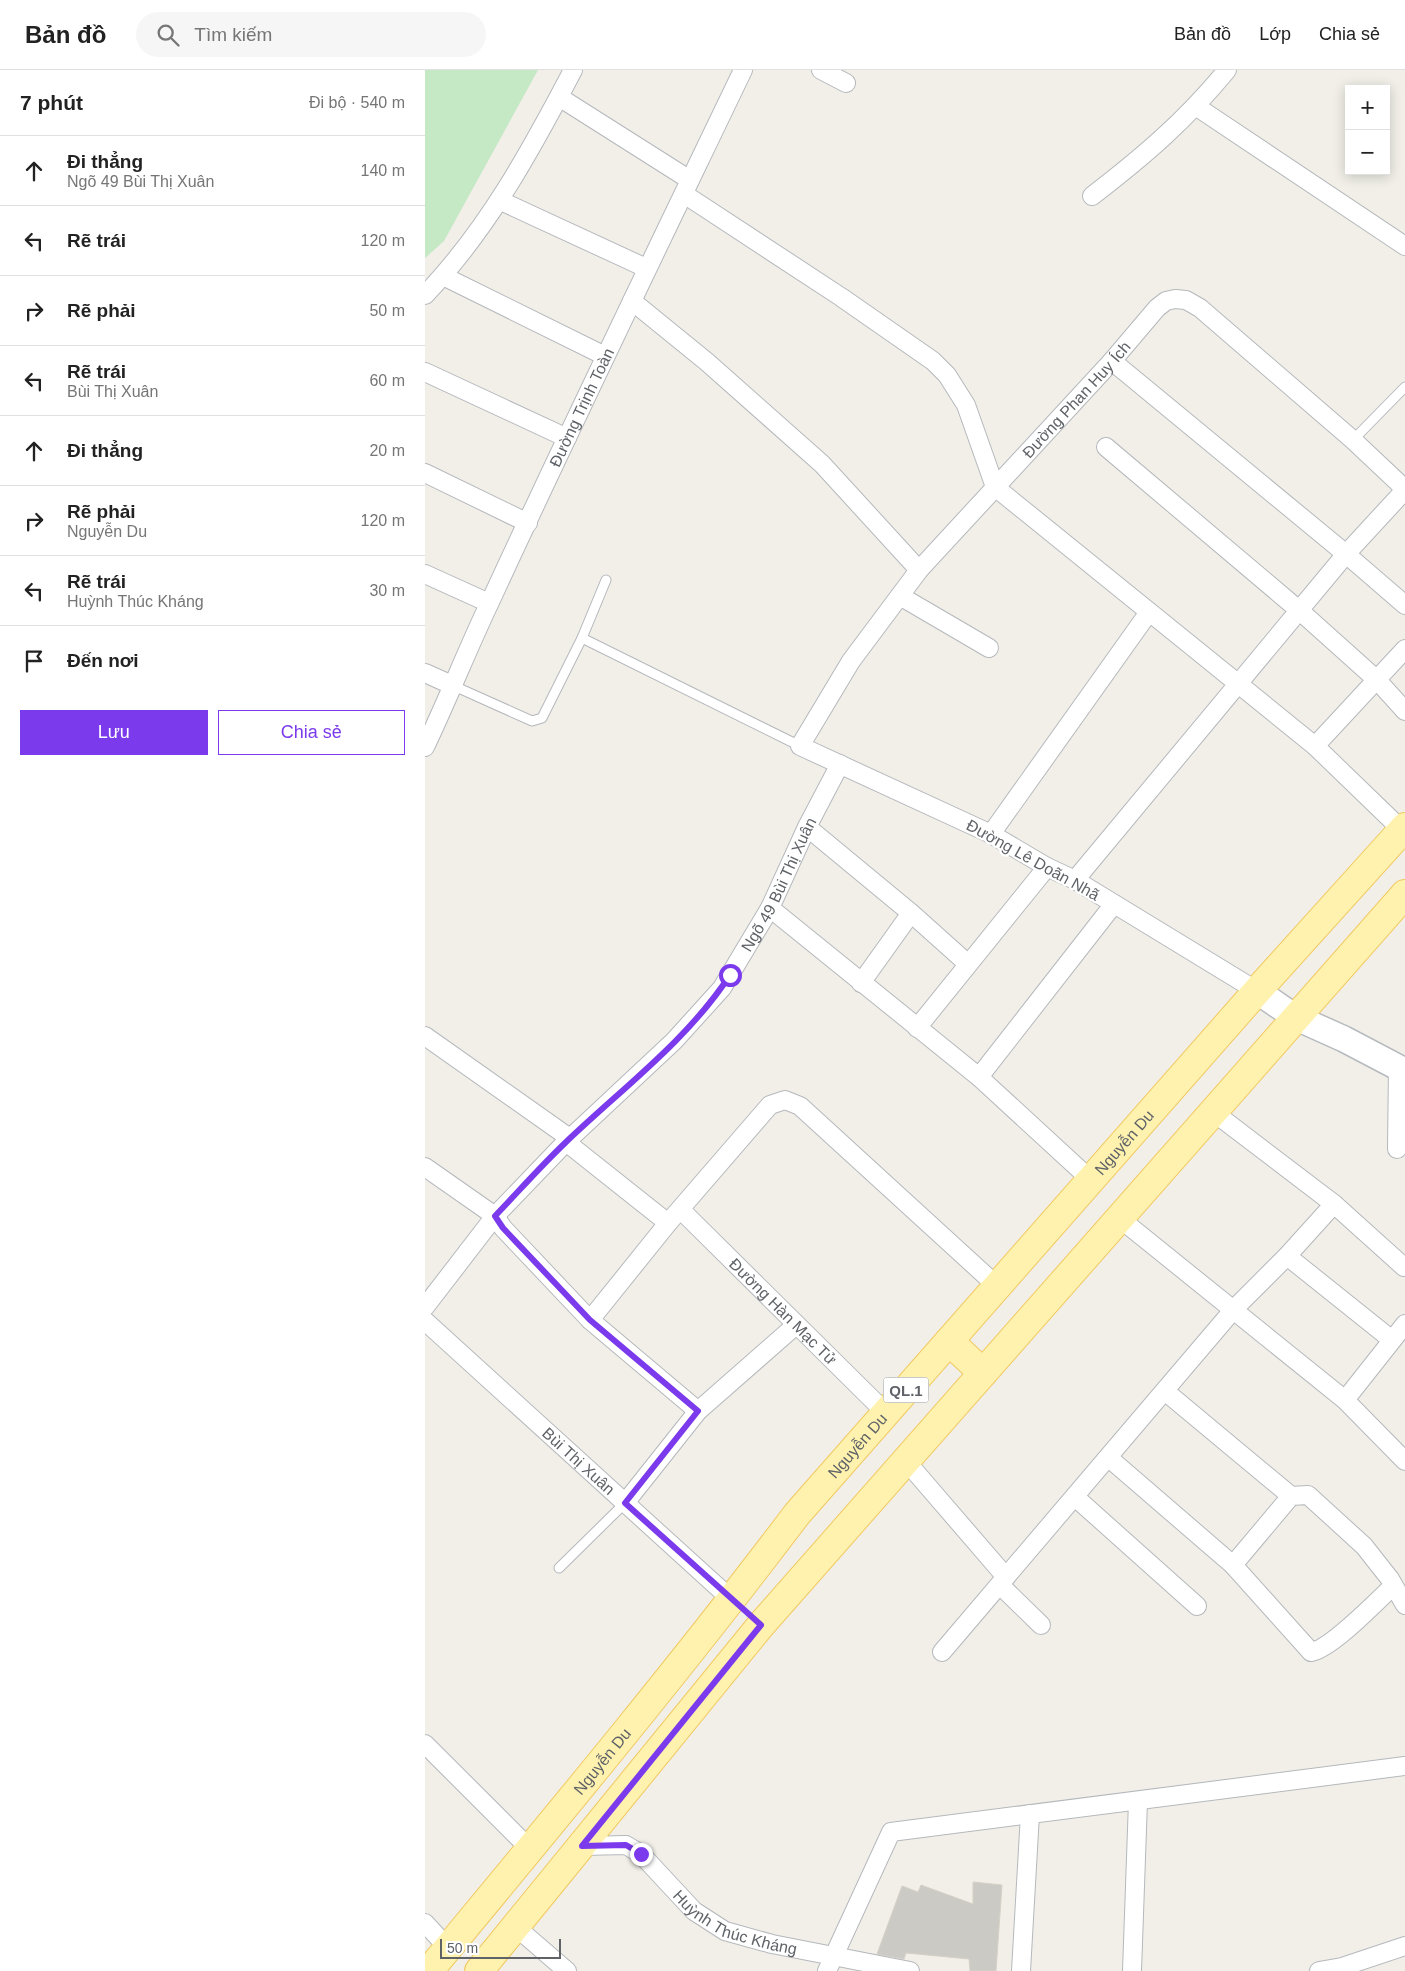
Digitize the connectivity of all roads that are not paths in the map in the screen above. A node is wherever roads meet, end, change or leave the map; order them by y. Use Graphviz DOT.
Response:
graph roads {
  1 [pos="573,70"];
  2 [pos="743,70"];
  3 [pos="821,70"];
  4 [pos="1227,70"];
  5 [pos="846,83"];
  6 [pos="559,97"];
  7 [pos="1197,107"];
  8 [pos="687,187"];
  9 [pos="1092,196"];
  10 [pos="501,201"];
  11 [pos="1405,246"];
  12 [pos="646,268"];
  13 [pos="443,276"];
  14 [pos="425,295"];
  15 [pos="632,301"];
  16 [pos="605,356"];
  17 [pos="1112,361"];
  18 [pos="425,372"];
  19 [pos="1405,387"];
  20 [pos="567,438"];
  21 [pos="1353,440"];
  22 [pos="1106,447"];
  23 [pos="425,473"];
  24 [pos="995,487"];
  25 [pos="1405,490"];
  26 [pos="528,523"];
  27 [pos="1346,554"];
  28 [pos="919,570"];
  29 [pos="425,574"];
  30 [pos="606,580"];
  31 [pos="900,596"];
  32 [pos="489,603"];
  33 [pos="1405,605"];
  34 [pos="1149,612"];
  35 [pos="1300,612"];
  36 [pos="582,638"];
  37 [pos="989,648"];
  38 [pos="1405,649"];
  39 [pos="425,672"];
  40 [pos="1377,680"];
  41 [pos="1238,683"];
  42 [pos="455,686"];
  43 [pos="1405,710"];
  44 [pos="800,746"];
  45 [pos="1315,746"];
  46 [pos="425,747"];
  47 [pos="840,764"];
  48 [pos="807,827"];
  49 [pos="1404,829"];
  50 [pos="991,834"];
  51 [pos="1047,867"];
  52 [pos="1075,880"];
  53 [pos="1405,894"];
  54 [pos="1114,904"];
  55 [pos="770,908"];
  56 [pos="911,913"];
  57 [pos="968,964"];
  58 [pos="861,983"];
  59 [pos="1257,991"];
  60 [pos="1295,1017"];
  61 [pos="917,1028"];
  62 [pos="425,1036"];
  63 [pos="1401,1069"];
  64 [pos="979,1077"];
  65 [pos="1212,1111"];
  66 [pos="568,1140"];
  67 [pos="1397,1148"];
  68 [pos="425,1167"];
  69 [pos="1091,1180"];
  70 [pos="1334,1204"];
  71 [pos="681,1210"];
  72 [pos="495,1216"];
  73 [pos="1118,1217"];
  74 [pos="668,1223"];
  75 [pos="1287,1256"];
  76 [pos="1404,1267"];
  77 [pos="997,1286"];
  78 [pos="425,1307"];
  79 [pos="1234,1309"];
  80 [pos="590,1320"];
  81 [pos="425,1321"];
  82 [pos="796,1325"];
  83 [pos="1405,1325"];
  84 [pos="1393,1340"];
  85 [pos="949,1341"];
  86 [pos="983,1373"];
  87 [pos="1166,1392"];
  88 [pos="1345,1400"];
  89 [pos="698,1411"];
  90 [pos="886,1413"];
  91 [pos="1109,1458"];
  92 [pos="906,1461"];
  93 [pos="1405,1461"];
  94 [pos="1291,1496"];
  95 [pos="1075,1497"];
  96 [pos="625,1503"];
  97 [pos="1233,1565"];
  98 [pos="559,1568"];
  99 [pos="1003,1581"];
  100 [pos="1393,1586"];
  101 [pos="732,1600"];
  102 [pos="1405,1605"];
  103 [pos="1197,1606"];
  104 [pos="761,1625"];
  105 [pos="1041,1625"];
  106 [pos="943,1652"];
  107 [pos="425,1744"];
  108 [pos="1405,1766"];
  109 [pos="1138,1801"];
  110 [pos="1030,1814"];
  111 [pos="582,1846"];
  112 [pos="530,1849"];
  113 [pos="559,1875"];
  114 [pos="425,1923"];
  115 [pos="516,1927"];
  116 [pos="1405,1946"];
  117 [pos="448,1948"];
  118 [pos="830,1964"];
  119 [pos="901,1970"];
  120 [pos="429,1971"];
  121 [pos="479,1971"];
  122 [pos="567,1971"];
  123 [pos="1021,1971"];
  124 [pos="1132,1971"];
  125 [pos="1319,1971"];
  1 -- 6 [label="street"];
  2 -- 8 [label="street, Đường Trịnh Toàn"];
  3 -- 5 [label="street"];
  4 -- 7 [label="street"];
  6 -- 8 [label="street"];
  6 -- 10 [label="street"];
  7 -- 9 [label="street"];
  7 -- 11 [label="street"];
  8 -- 12 [label="street, Đường Trịnh Toàn"];
  8 -- 24 [label="street"];
  10 -- 12 [label="street"];
  10 -- 13 [label="street"];
  12 -- 15 [label="street, Đường Trịnh Toàn"];
  13 -- 14 [label="street"];
  13 -- 16 [label="street"];
  15 -- 16 [label="street, Đường Trịnh Toàn"];
  15 -- 28 [label="street"];
  16 -- 20 [label="street, Đường Trịnh Toàn"];
  17 -- 21 [label="street, Đường Phan Huy Ích"];
  17 -- 24 [label="street, Đường Phan Huy Ích"];
  17 -- 27 [label="street"];
  18 -- 20 [label="street"];
  19 -- 21 [label="lane"];
  20 -- 26 [label="street, Đường Trịnh Toàn"];
  21 -- 25 [label="street, Đường Phan Huy Ích"];
  22 -- 35 [label="street"];
  23 -- 26 [label="street"];
  24 -- 28 [label="street, Đường Phan Huy Ích"];
  24 -- 34 [label="street"];
  25 -- 27 [label="street"];
  26 -- 32 [label="street, Đường Trịnh Toàn"];
  27 -- 33 [label="street"];
  27 -- 35 [label="street"];
  28 -- 31 [label="street, Đường Phan Huy Ích"];
  29 -- 32 [label="street"];
  30 -- 36 [label="lane"];
  31 -- 37 [label="street"];
  31 -- 44 [label="street, Đường Phan Huy Ích"];
  32 -- 42 [label="street, Đường Trịnh Toàn"];
  34 -- 41 [label="street"];
  34 -- 50 [label="street"];
  35 -- 40 [label="street"];
  35 -- 41 [label="street"];
  36 -- 42 [label="lane"];
  36 -- 44 [label="lane"];
  38 -- 40 [label="street"];
  39 -- 42 [label="street"];
  40 -- 43 [label="street"];
  40 -- 45 [label="street"];
  41 -- 45 [label="street"];
  41 -- 52 [label="street"];
  42 -- 46 [label="street, Đường Trịnh Toàn"];
  44 -- 47 [label="street, Đường Lê Doãn Nhã"];
  45 -- 49 [label="street"];
  47 -- 48 [label="street, Ngõ 49 Bùi Thị Xuân"];
  47 -- 50 [label="street, Đường Lê Doãn Nhã"];
  48 -- 55 [label="street, Ngõ 49 Bùi Thị Xuân"];
  48 -- 56 [label="street"];
  49 -- 59 [label="main road, Nguyễn Du / QL.1"];
  50 -- 51 [label="street, Đường Lê Doãn Nhã"];
  51 -- 52 [label="street, Đường Lê Doãn Nhã"];
  51 -- 57 [label="street"];
  52 -- 54 [label="street, Đường Lê Doãn Nhã"];
  53 -- 60 [label="main road, QL.1"];
  54 -- 59 [label="street, Đường Lê Doãn Nhã"];
  54 -- 64 [label="street"];
  55 -- 58 [label="street"];
  55 -- 66 [label="street, Ngõ 49 Bùi Thị Xuân"];
  56 -- 57 [label="street"];
  56 -- 58 [label="street"];
  57 -- 61 [label="street"];
  58 -- 61 [label="street"];
  59 -- 60 [label="street"];
  59 -- 69 [label="main road, Nguyễn Du / QL.1"];
  60 -- 63 [label="street"];
  60 -- 65 [label="main road, QL.1"];
  61 -- 64 [label="street"];
  62 -- 66 [label="street"];
  63 -- 67 [label="street"];
  64 -- 69 [label="street"];
  65 -- 70 [label="street"];
  65 -- 73 [label="main road, QL.1"];
  66 -- 72 [label="street, Ngõ 49 Bùi Thị Xuân"];
  66 -- 74 [label="street"];
  68 -- 72 [label="street"];
  69 -- 77 [label="main road, Nguyễn Du / QL.1"];
  70 -- 75 [label="street"];
  70 -- 76 [label="street"];
  71 -- 74 [label="street"];
  71 -- 77 [label="street"];
  71 -- 82 [label="street, Đường Hàn Mạc Tử"];
  72 -- 78 [label="street, Ngõ 49 Bùi Thị Xuân"];
  72 -- 80 [label="street"];
  73 -- 79 [label="street"];
  73 -- 86 [label="main road, QL.1"];
  74 -- 80 [label="street"];
  75 -- 79 [label="street"];
  75 -- 84 [label="street"];
  77 -- 85 [label="main road, Nguyễn Du / QL.1"];
  79 -- 87 [label="street"];
  79 -- 88 [label="street"];
  80 -- 89 [label="street"];
  81 -- 96 [label="street, Bùi Thị Xuân"];
  82 -- 89 [label="street"];
  82 -- 90 [label="street, Đường Hàn Mạc Tử"];
  83 -- 84 [label="street"];
  84 -- 88 [label="street"];
  85 -- 86 [label="main road"];
  85 -- 90 [label="main road, Nguyễn Du / QL.1"];
  86 -- 92 [label="main road, QL.1"];
  87 -- 91 [label="street"];
  87 -- 94 [label="street"];
  88 -- 93 [label="street"];
  89 -- 96 [label="street"];
  90 -- 101 [label="main road, Nguyễn Du / QL.1"];
  91 -- 95 [label="street"];
  91 -- 97 [label="street"];
  92 -- 99 [label="street"];
  92 -- 104 [label="main road, QL.1"];
  94 -- 97 [label="street"];
  94 -- 100 [label="street"];
  95 -- 99 [label="street"];
  95 -- 103 [label="street"];
  96 -- 98 [label="lane"];
  96 -- 101 [label="street, Bùi Thị Xuân"];
  97 -- 100 [label="street"];
  99 -- 105 [label="street"];
  99 -- 106 [label="street"];
  100 -- 102 [label="street"];
  101 -- 104 [label="main road"];
  101 -- 112 [label="main road, Nguyễn Du / QL.1"];
  104 -- 111 [label="main road, QL.1"];
  107 -- 112 [label="street"];
  108 -- 109 [label="street"];
  109 -- 110 [label="street"];
  109 -- 124 [label="street"];
  110 -- 118 [label="street"];
  110 -- 123 [label="street"];
  111 -- 113 [label="main road, QL.1"];
  111 -- 118 [label="street, Huỳnh Thúc Kháng"];
  112 -- 113 [label="main road"];
  112 -- 117 [label="main road, Nguyễn Du / QL.1"];
  113 -- 115 [label="main road, QL.1"];
  114 -- 117 [label="street"];
  115 -- 121 [label="main road, QL.1"];
  115 -- 122 [label="street"];
  116 -- 125 [label="street"];
  117 -- 120 [label="main road, Nguyễn Du / QL.1"];
  118 -- 119 [label="street, Huỳnh Thúc Kháng"];
}
